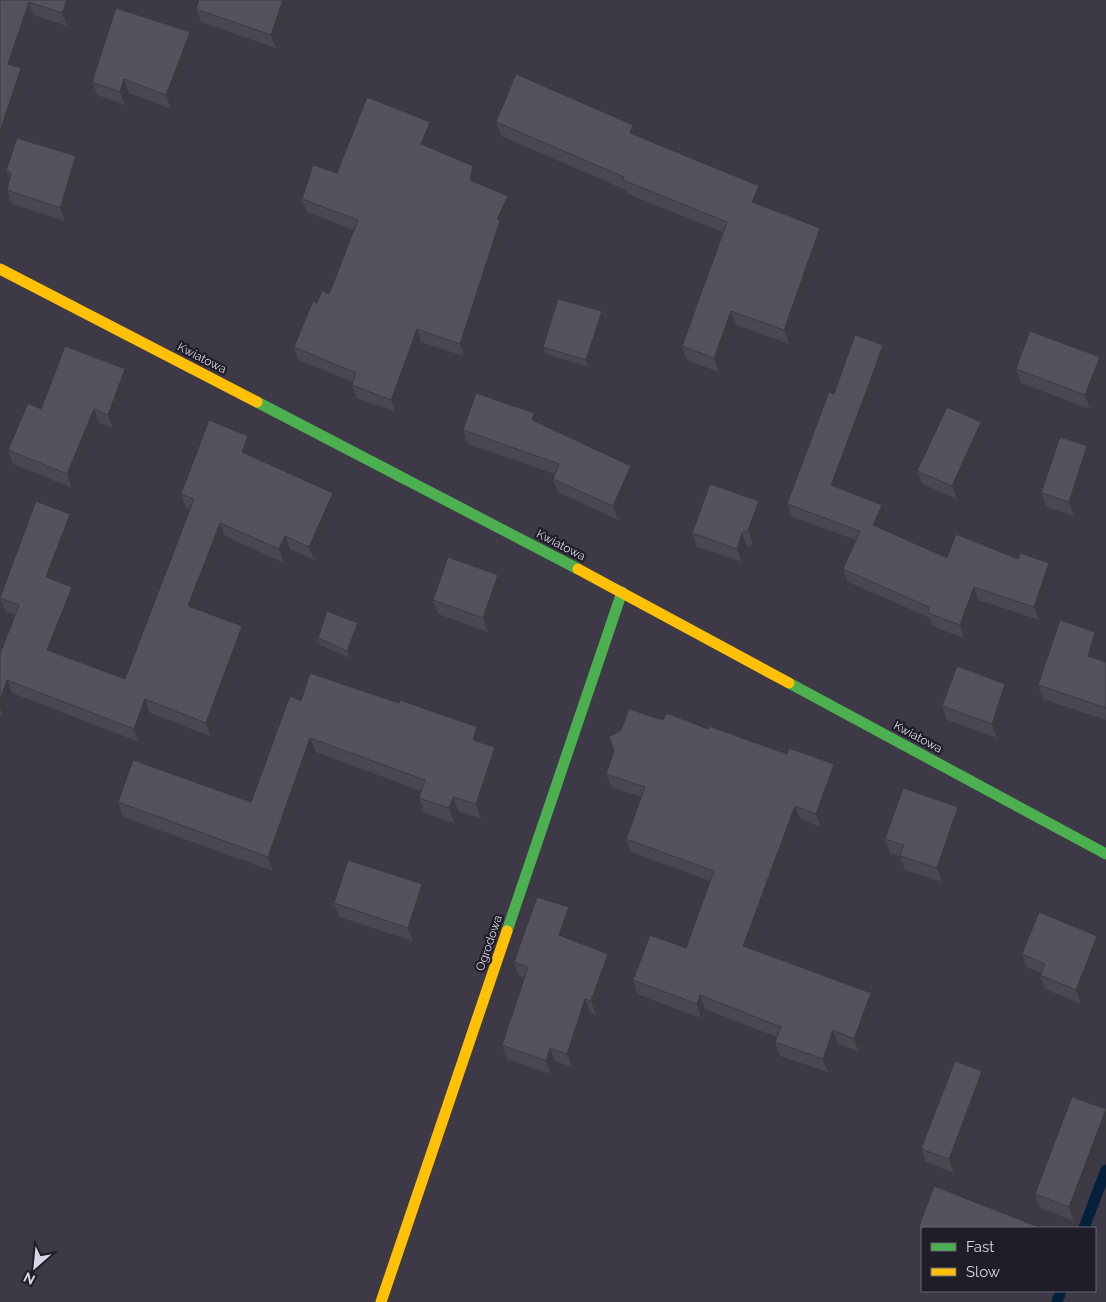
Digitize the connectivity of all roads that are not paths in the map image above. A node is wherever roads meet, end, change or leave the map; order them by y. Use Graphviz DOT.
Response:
graph roads {
  1 [pos="0,269"];
  2 [pos="622,592"];
  3 [pos="1106,854"];
  4 [pos="381,1302"];
  1 -- 2 [label="street, Kwiatowa"];
  2 -- 3 [label="street, Kwiatowa"];
  2 -- 4 [label="street, Ogrodowa"];
}
